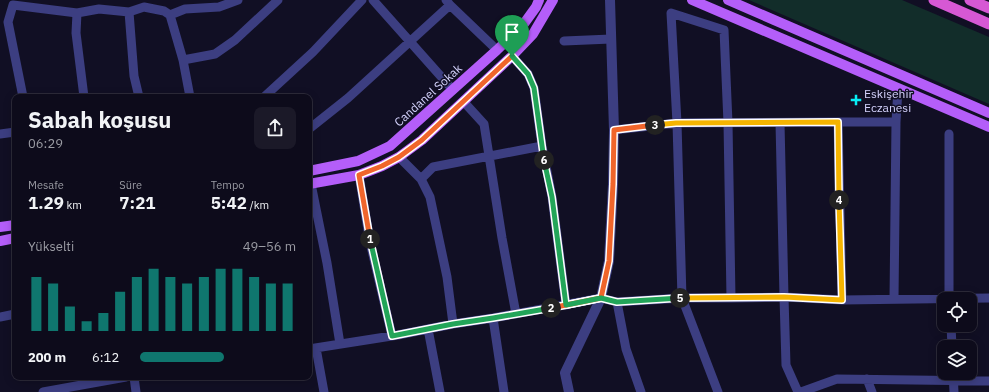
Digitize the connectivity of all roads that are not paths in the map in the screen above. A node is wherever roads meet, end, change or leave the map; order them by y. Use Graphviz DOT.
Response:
graph roads {
  1 [pos="238,0"];
  2 [pos="278,0"];
  3 [pos="362,0"];
  4 [pos="373,0"];
  5 [pos="539,0"];
  6 [pos="553,0"];
  7 [pos="610,0"];
  8 [pos="692,0"];
  9 [pos="728,0"];
  10 [pos="934,0"];
  11 [pos="970,0"];
  12 [pos="448,2"];
  13 [pos="989,8"];
  14 [pos="129,12"];
  15 [pos="77,13"];
  16 [pos="170,15"];
  17 [pos="989,24"];
  18 [pos="611,39"];
  19 [pos="564,41"];
  20 [pos="409,42"];
  21 [pos="497,50"];
  22 [pos="512,56"];
  23 [pos="182,60"];
  24 [pos="898,89"];
  25 [pos="452,90"];
  26 [pos="22,94"];
  27 [pos="84,94"];
  28 [pos="138,94"];
  29 [pos="189,94"];
  30 [pos="267,94"];
  31 [pos="464,101"];
  32 [pos="989,113"];
  33 [pos="728,122"];
  34 [pos="780,122"];
  35 [pos="838,122"];
  36 [pos="896,122"];
  37 [pos="676,123"];
  38 [pos="989,127"];
  39 [pos="312,128"];
  40 [pos="614,130"];
  41 [pos="12,132"];
  42 [pos="0,134"];
  43 [pos="949,134"];
  44 [pos="542,146"];
  45 [pos="490,155"];
  46 [pos="399,157"];
  47 [pos="312,170"];
  48 [pos="359,175"];
  49 [pos="421,179"];
  50 [pos="312,184"];
  51 [pos="312,193"];
  52 [pos="12,225"];
  53 [pos="0,227"];
  54 [pos="12,239"];
  55 [pos="0,241"];
  56 [pos="949,292"];
  57 [pos="784,297"];
  58 [pos="601,298"];
  59 [pos="682,298"];
  60 [pos="732,298"];
  61 [pos="977,298"];
  62 [pos="989,298"];
  63 [pos="894,299"];
  64 [pos="937,299"];
  65 [pos="842,300"];
  66 [pos="617,302"];
  67 [pos="566,305"];
  68 [pos="516,314"];
  69 [pos="12,315"];
  70 [pos="0,317"];
  71 [pos="493,318"];
  72 [pos="453,324"];
  73 [pos="428,329"];
  74 [pos="392,336"];
  75 [pos="340,344"];
  76 [pos="313,348"];
  77 [pos="937,377"];
  78 [pos="867,379"];
  79 [pos="977,379"];
  80 [pos="109,380"];
  81 [pos="134,380"];
  82 [pos="953,380"];
  83 [pos="989,381"];
  84 [pos="43,392"];
  85 [pos="136,392"];
  86 [pos="324,392"];
  87 [pos="440,392"];
  88 [pos="504,392"];
  89 [pos="569,392"];
  90 [pos="641,392"];
  91 [pos="718,392"];
  92 [pos="799,392"];
  93 [pos="872,392"];
  94 [pos="954,392"];
  1 -- 16 [label="street"];
  2 -- 23 [label="street"];
  3 -- 30 [label="street"];
  4 -- 20 [label="street"];
  5 -- 21 [label="main road, Candanel Sokak"];
  6 -- 22 [label="main road"];
  7 -- 18 [label="street"];
  8 -- 24 [label="main road"];
  9 -- 32 [label="main road"];
  10 -- 17 [label="highway"];
  11 -- 13 [label="highway"];
  12 -- 20 [label="street"];
  12 -- 21 [label="street"];
  14 -- 15 [label="street"];
  14 -- 16 [label="street"];
  14 -- 28 [label="street"];
  15 -- 26 [label="street"];
  15 -- 27 [label="street"];
  16 -- 23 [label="street"];
  18 -- 19 [label="street"];
  18 -- 40 [label="street"];
  20 -- 25 [label="street"];
  20 -- 39 [label="street"];
  21 -- 25 [label="main road, Candanel Sokak"];
  22 -- 31 [label="main road"];
  22 -- 44 [label="street"];
  23 -- 29 [label="street"];
  24 -- 36 [label="street"];
  24 -- 38 [label="main road"];
  25 -- 47 [label="main road, Candanel Sokak"];
  31 -- 45 [label="street"];
  31 -- 46 [label="main road"];
  33 -- 34 [label="street"];
  33 -- 37 [label="street"];
  33 -- 37 [label="street"];
  33 -- 60 [label="street"];
  34 -- 35 [label="street"];
  34 -- 57 [label="street"];
  35 -- 36 [label="street"];
  35 -- 65 [label="street"];
  36 -- 63 [label="street"];
  37 -- 40 [label="street"];
  37 -- 59 [label="street"];
  40 -- 58 [label="street"];
  41 -- 42 [label="street"];
  43 -- 56 [label="street"];
  44 -- 45 [label="street"];
  44 -- 67 [label="street"];
  45 -- 49 [label="street"];
  45 -- 68 [label="street"];
  46 -- 48 [label="main road"];
  46 -- 49 [label="street"];
  48 -- 50 [label="main road"];
  48 -- 74 [label="street"];
  49 -- 72 [label="street"];
  51 -- 75 [label="street"];
  52 -- 53 [label="main road"];
  54 -- 55 [label="main road"];
  57 -- 60 [label="street"];
  57 -- 65 [label="street"];
  57 -- 92 [label="street"];
  58 -- 66 [label="street"];
  58 -- 67 [label="street"];
  58 -- 89 [label="street"];
  59 -- 60 [label="street"];
  59 -- 66 [label="street"];
  59 -- 91 [label="street"];
  61 -- 62 [label="street"];
  63 -- 64 [label="street"];
  63 -- 65 [label="street"];
  66 -- 90 [label="street"];
  67 -- 68 [label="street"];
  68 -- 71 [label="street"];
  69 -- 70 [label="street"];
  71 -- 72 [label="street"];
  71 -- 88 [label="street"];
  72 -- 73 [label="street"];
  73 -- 74 [label="street"];
  73 -- 87 [label="street"];
  74 -- 75 [label="street"];
  75 -- 76 [label="street"];
  76 -- 86 [label="street"];
  77 -- 78 [label="street"];
  78 -- 92 [label="street"];
  78 -- 93 [label="street"];
  79 -- 83 [label="street"];
  80 -- 84 [label="street"];
  81 -- 85 [label="street"];
  82 -- 94 [label="street"];
}
